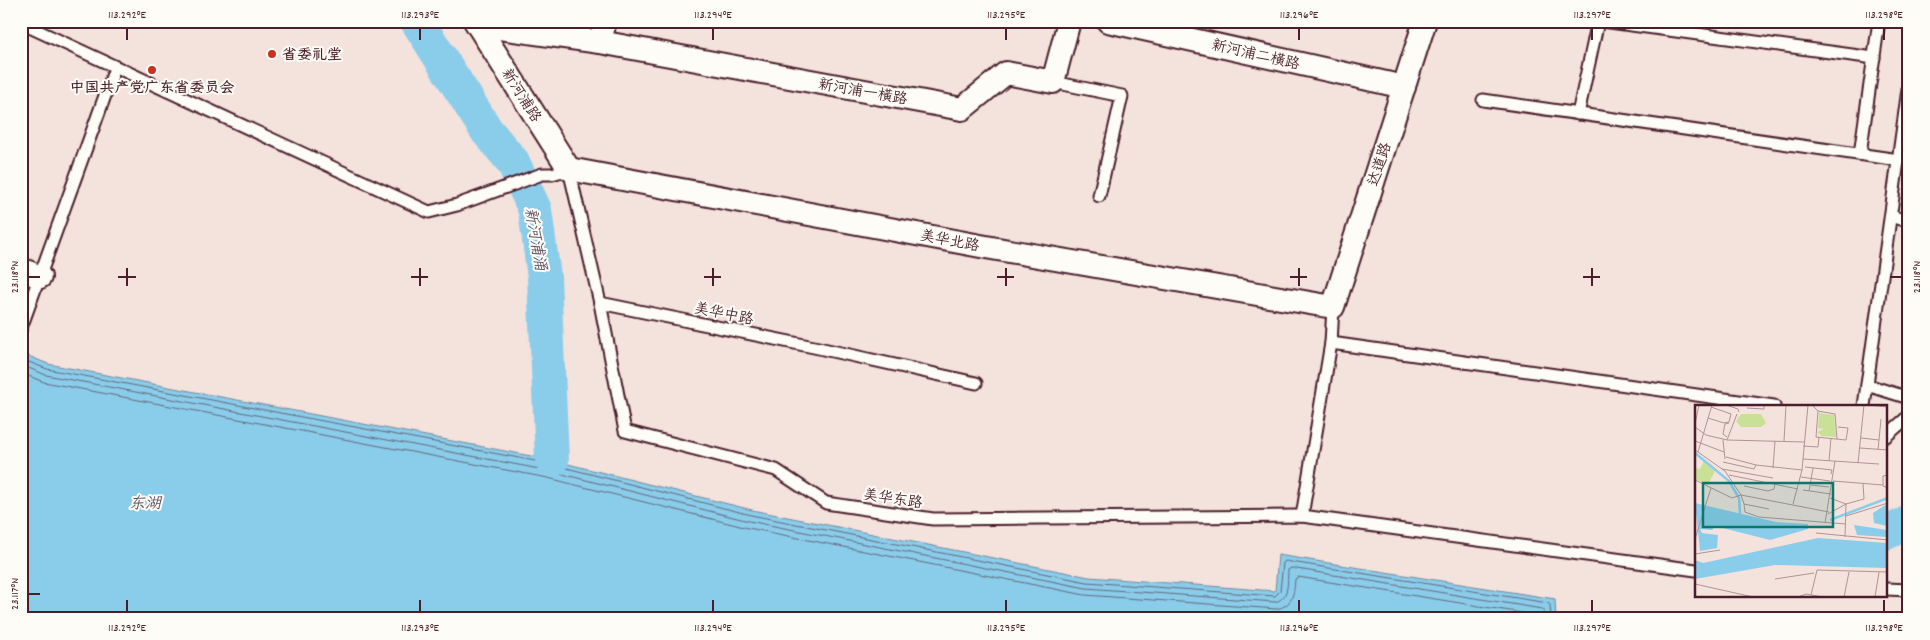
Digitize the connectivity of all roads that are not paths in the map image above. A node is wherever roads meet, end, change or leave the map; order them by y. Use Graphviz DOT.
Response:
graph roads {
  1 [pos="1069,21"];
  2 [pos="1108,21"];
  3 [pos="1425,21"];
  4 [pos="1598,21"];
  5 [pos="1602,21"];
  6 [pos="1879,21"];
  7 [pos="21,23"];
  8 [pos="476,23"];
  9 [pos="602,32"];
  10 [pos="1874,58"];
  11 [pos="115,68"];
  12 [pos="1053,82"];
  13 [pos="1909,82"];
  14 [pos="1404,87"];
  15 [pos="1482,100"];
  16 [pos="1578,114"];
  17 [pos="1860,154"];
  18 [pos="1898,160"];
  19 [pos="569,168"];
  20 [pos="1099,196"];
  21 [pos="1891,216"];
  22 [pos="1909,222"];
  23 [pos="30,273"];
  24 [pos="600,303"];
  25 [pos="1333,307"];
  26 [pos="21,328"];
  27 [pos="1331,343"];
  28 [pos="976,383"];
  29 [pos="1867,385"];
  30 [pos="1909,398"];
  31 [pos="1767,405"];
  32 [pos="1864,405"];
  33 [pos="1909,416"];
  34 [pos="1888,434"];
  35 [pos="1302,516"];
  36 [pos="1695,570"];
  37 [pos="1888,589"];
  38 [pos="1909,590"];
  1 -- 12 [label="street"];
  2 -- 14 [label="street, 新河浦二横路"];
  3 -- 14 [label="street, 达道路"];
  4 -- 16 [label="lane"];
  5 -- 10 [label="lane"];
  6 -- 10 [label="lane"];
  7 -- 11 [label="lane"];
  8 -- 9 [label="street"];
  8 -- 19 [label="street, 新河浦路"];
  9 -- 12 [label="street, 新河浦一横路"];
  10 -- 17 [label="lane"];
  11 -- 19 [label="lane"];
  11 -- 23 [label="lane"];
  12 -- 20 [label="lane"];
  13 -- 18 [label="lane"];
  14 -- 25 [label="street, 达道路"];
  15 -- 16 [label="lane"];
  16 -- 17 [label="lane"];
  17 -- 18 [label="lane"];
  18 -- 21 [label="lane"];
  19 -- 24 [label="lane"];
  19 -- 25 [label="street, 美华北路"];
  21 -- 22 [label="lane"];
  21 -- 29 [label="lane"];
  23 -- 26 [label="lane"];
  24 -- 28 [label="lane, 美华中路"];
  24 -- 35 [label="lane, 美华东路"];
  25 -- 27 [label="lane"];
  27 -- 31 [label="lane"];
  27 -- 35 [label="lane"];
  29 -- 30 [label="lane"];
  29 -- 32 [label="lane"];
  33 -- 34 [label="lane"];
  35 -- 36 [label="lane"];
  37 -- 38 [label="lane"];
}
